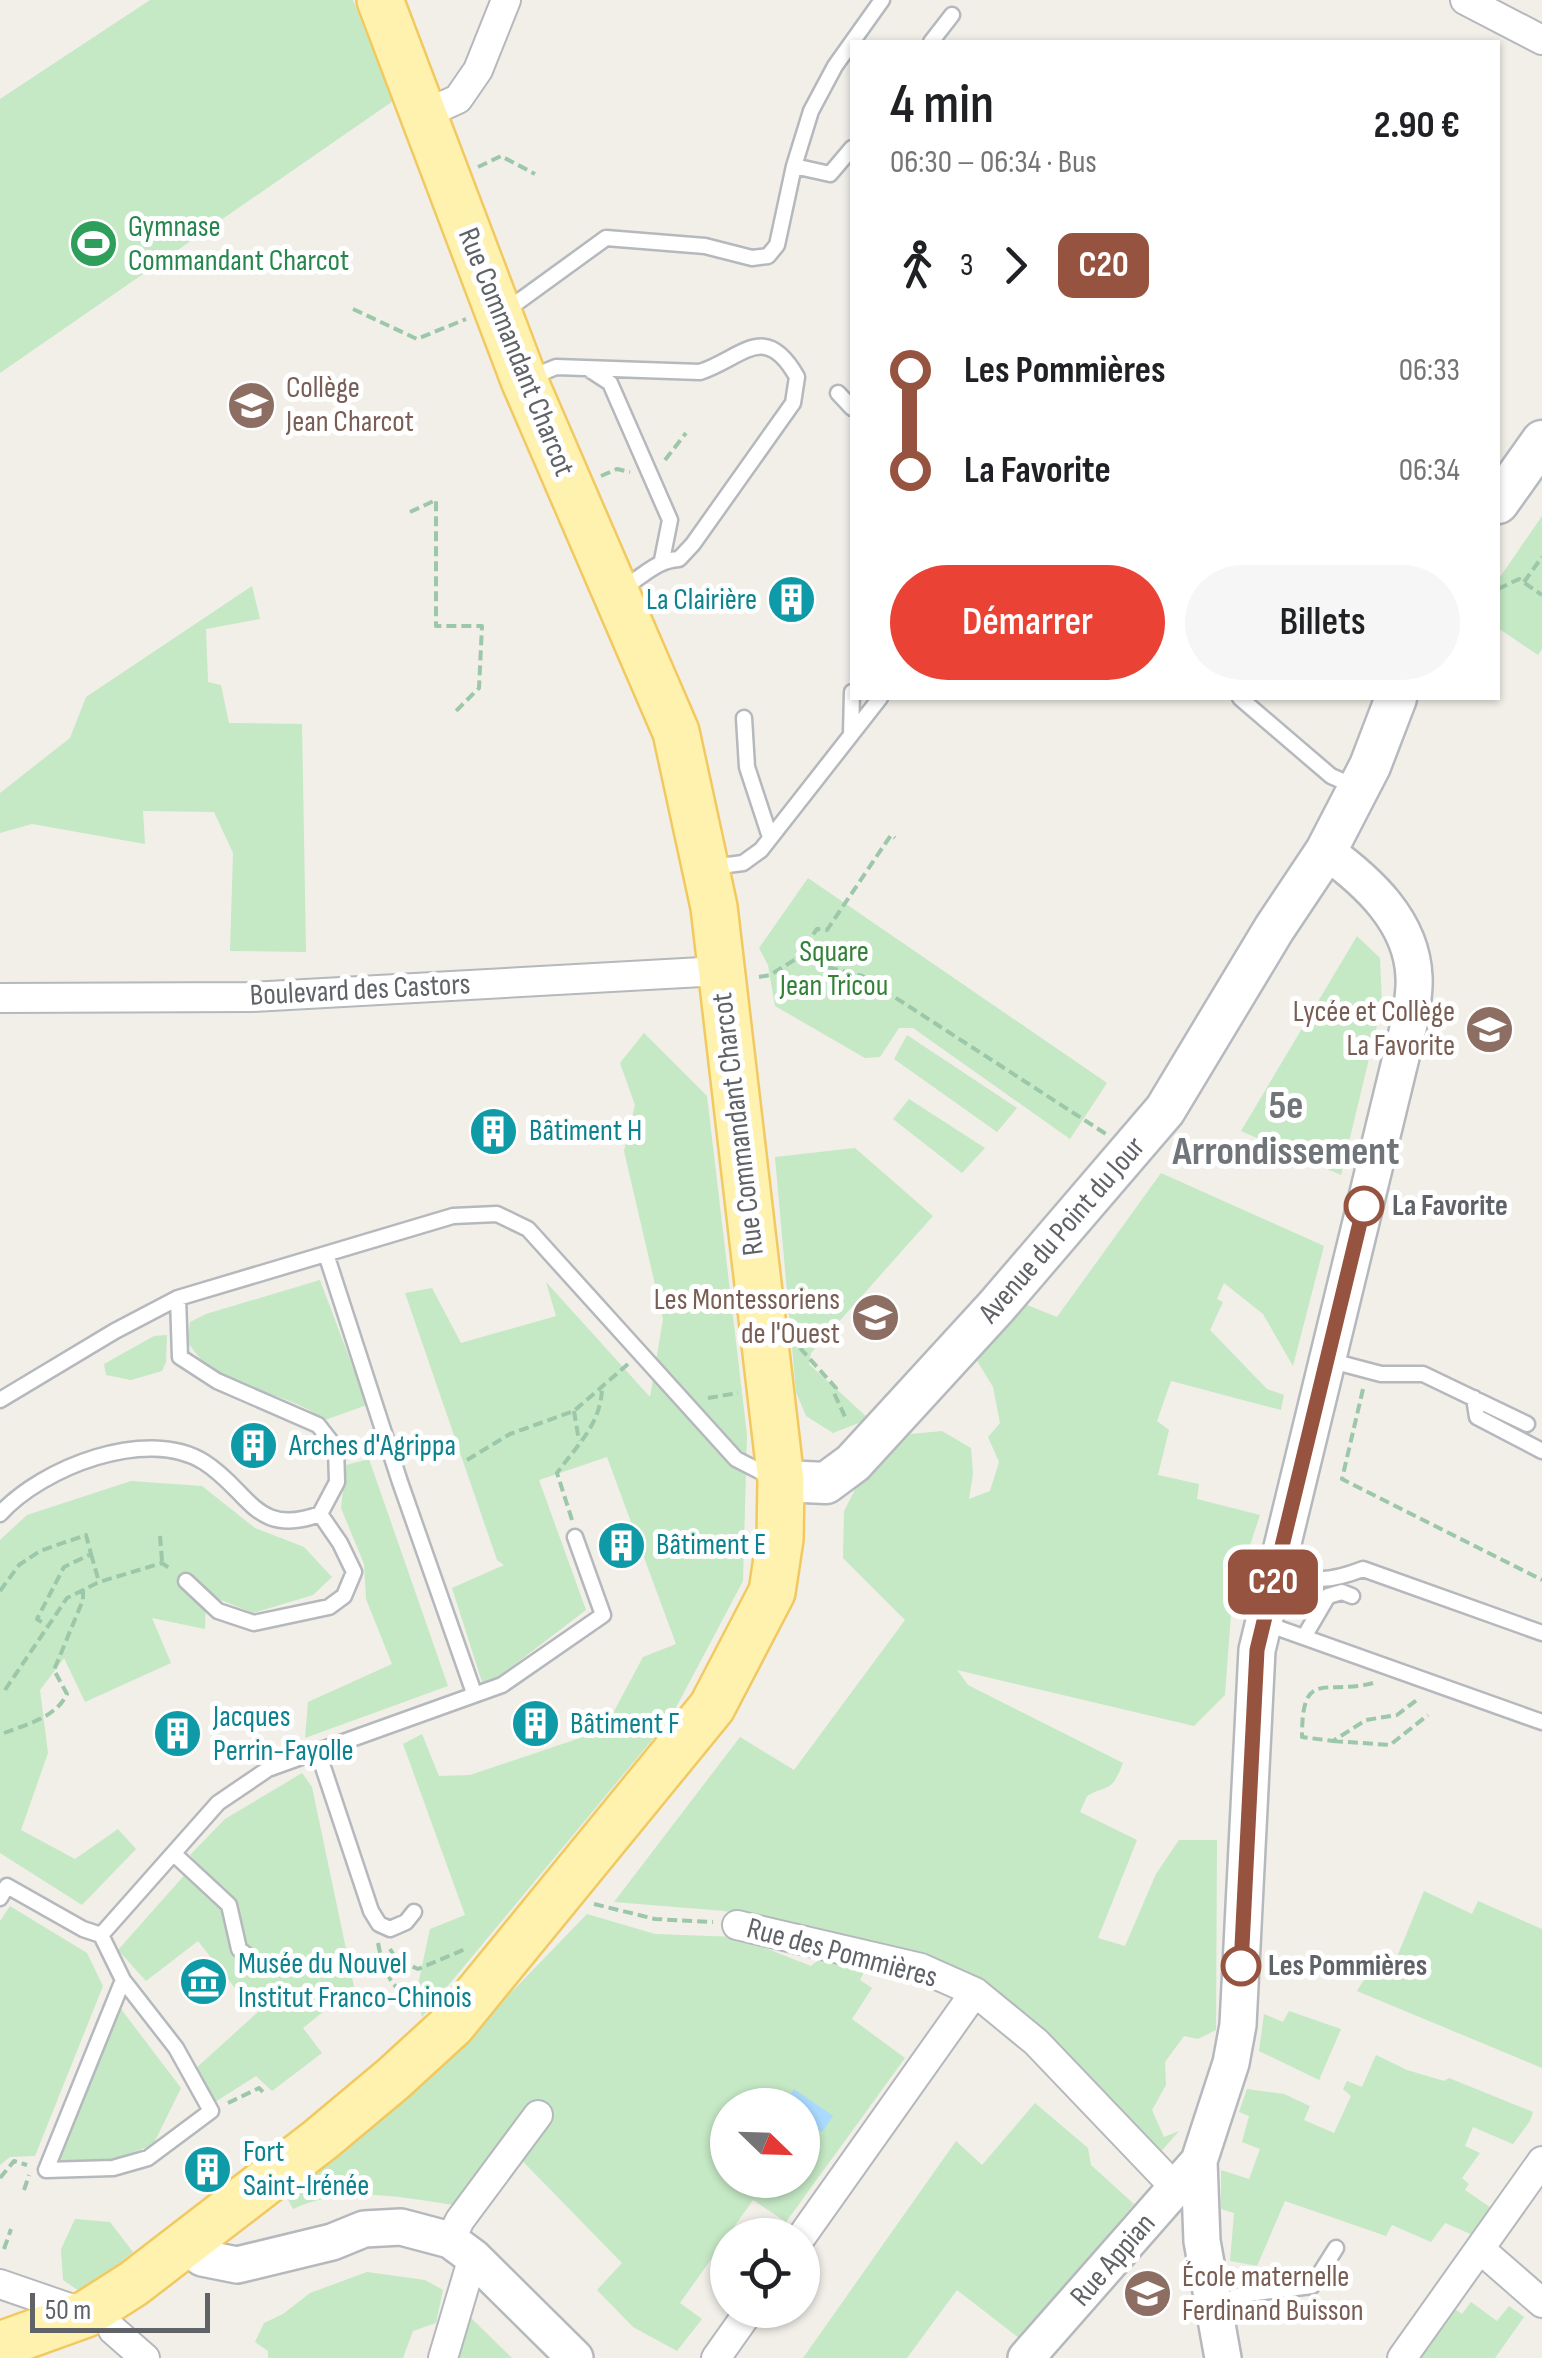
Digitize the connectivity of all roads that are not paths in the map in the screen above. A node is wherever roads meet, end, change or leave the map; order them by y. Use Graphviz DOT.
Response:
graph roads {
  1 [pos="380,0"];
  2 [pos="506,0"];
  3 [pos="882,0"];
  4 [pos="1465,0"];
  5 [pos="952,16"];
  6 [pos="855,40"];
  7 [pos="934,40"];
  8 [pos="1542,40"];
  9 [pos="850,47"];
  10 [pos="425,114"];
  11 [pos="850,150"];
  12 [pos="794,166"];
  13 [pos="487,315"];
  14 [pos="588,370"];
  15 [pos="524,380"];
  16 [pos="838,393"];
  17 [pos="850,406"];
  18 [pos="1540,449"];
  19 [pos="1500,500"];
  20 [pos="662,560"];
  21 [pos="617,590"];
  22 [pos="852,700"];
  23 [pos="878,700"];
  24 [pos="1242,700"];
  25 [pos="1395,700"];
  26 [pos="744,718"];
  27 [pos="851,734"];
  28 [pos="1359,788"];
  29 [pos="770,837"];
  30 [pos="1326,851"];
  31 [pos="706,868"];
  32 [pos="737,974"];
  33 [pos="0,998"];
  34 [pos="326,1254"];
  35 [pos="178,1298"];
  36 [pos="1327,1360"];
  37 [pos="1474,1398"];
  38 [pos="0,1400"];
  39 [pos="1527,1424"];
  40 [pos="1542,1451"];
  41 [pos="781,1481"];
  42 [pos="0,1514"];
  43 [pos="320,1514"];
  44 [pos="575,1537"];
  45 [pos="1276,1572"];
  46 [pos="186,1581"];
  47 [pos="1352,1596"];
  48 [pos="1263,1623"];
  49 [pos="1542,1633"];
  50 [pos="1304,1638"];
  51 [pos="474,1693"];
  52 [pos="1542,1722"];
  53 [pos="318,1752"];
  54 [pos="174,1854"];
  55 [pos="2,1889"];
  56 [pos="414,1912"];
  57 [pos="738,1925"];
  58 [pos="101,1935"];
  59 [pos="255,1962"];
  60 [pos="123,1980"];
  61 [pos="975,1992"];
  62 [pos="538,2115"];
  63 [pos="1542,2161"];
  64 [pos="1192,2182"];
  65 [pos="815,2218"];
  66 [pos="198,2247"];
  67 [pos="462,2248"];
  68 [pos="1336,2248"];
  69 [pos="1480,2249"];
  70 [pos="0,2284"];
  71 [pos="1542,2303"];
  72 [pos="1214,2305"];
  73 [pos="737,2328"];
  74 [pos="115,2334"];
  75 [pos="0,2345"];
  76 [pos="40,2358"];
  77 [pos="442,2358"];
  78 [pos="574,2358"];
  79 [pos="716,2358"];
  80 [pos="1026,2358"];
  81 [pos="1223,2358"];
  82 [pos="1402,2358"];
  1 -- 10 [label="main road, Rue Commandant Charcot"];
  2 -- 10 [label="street"];
  3 -- 6 [label="lane"];
  4 -- 8 [label="street"];
  5 -- 7 [label="lane"];
  9 -- 12 [label="lane"];
  10 -- 13 [label="main road, Rue Commandant Charcot"];
  11 -- 12 [label="lane"];
  12 -- 13 [label="lane"];
  13 -- 15 [label="main road, Rue Commandant Charcot"];
  14 -- 15 [label="lane"];
  14 -- 20 [label="lane"];
  14 -- 20 [label="lane"];
  15 -- 21 [label="main road, Rue Commandant Charcot"];
  16 -- 17 [label="lane"];
  18 -- 19 [label="main road"];
  20 -- 21 [label="lane"];
  21 -- 31 [label="main road, Rue Commandant Charcot"];
  22 -- 27 [label="lane"];
  23 -- 27 [label="lane"];
  24 -- 28 [label="lane"];
  25 -- 28 [label="main road, Avenue du Point du Jour"];
  26 -- 29 [label="lane"];
  27 -- 29 [label="lane"];
  28 -- 30 [label="main road, Avenue du Point du Jour"];
  29 -- 31 [label="lane"];
  30 -- 36 [label="street"];
  30 -- 41 [label="main road, Avenue du Point du Jour"];
  31 -- 32 [label="main road, Rue Commandant Charcot"];
  32 -- 33 [label="street, Boulevard des Castors"];
  32 -- 41 [label="main road, Rue Commandant Charcot"];
  34 -- 35 [label="lane"];
  34 -- 41 [label="lane"];
  34 -- 51 [label="lane"];
  35 -- 38 [label="lane"];
  35 -- 43 [label="lane"];
  36 -- 37 [label="lane"];
  36 -- 45 [label="street"];
  37 -- 39 [label="lane"];
  37 -- 40 [label="lane"];
  41 -- 66 [label="main road, Rue Commandant Charcot"];
  42 -- 43 [label="lane"];
  43 -- 46 [label="lane"];
  44 -- 51 [label="lane"];
  45 -- 48 [label="street"];
  45 -- 49 [label="lane"];
  47 -- 50 [label="lane"];
  48 -- 50 [label="lane"];
  48 -- 64 [label="street"];
  50 -- 52 [label="lane"];
  51 -- 53 [label="lane"];
  53 -- 54 [label="lane"];
  53 -- 56 [label="lane"];
  54 -- 58 [label="lane"];
  54 -- 59 [label="lane"];
  55 -- 58 [label="lane"];
  57 -- 61 [label="street, Rue des Pommières"];
  58 -- 60 [label="lane"];
  60 -- 60 [label="lane"];
  61 -- 64 [label="street, Rue des Pommières"];
  61 -- 65 [label="street"];
  62 -- 67 [label="street"];
  63 -- 69 [label="street"];
  64 -- 72 [label="street"];
  64 -- 80 [label="street, Rue Appian"];
  66 -- 67 [label="street"];
  66 -- 74 [label="main road, Rue Commandant Charcot"];
  67 -- 77 [label="street"];
  67 -- 78 [label="street"];
  68 -- 72 [label="lane"];
  69 -- 71 [label="street"];
  69 -- 82 [label="street"];
  70 -- 74 [label="street"];
  72 -- 81 [label="street"];
  73 -- 79 [label="street"];
  74 -- 75 [label="main road"];
  74 -- 76 [label="main road"];
}
